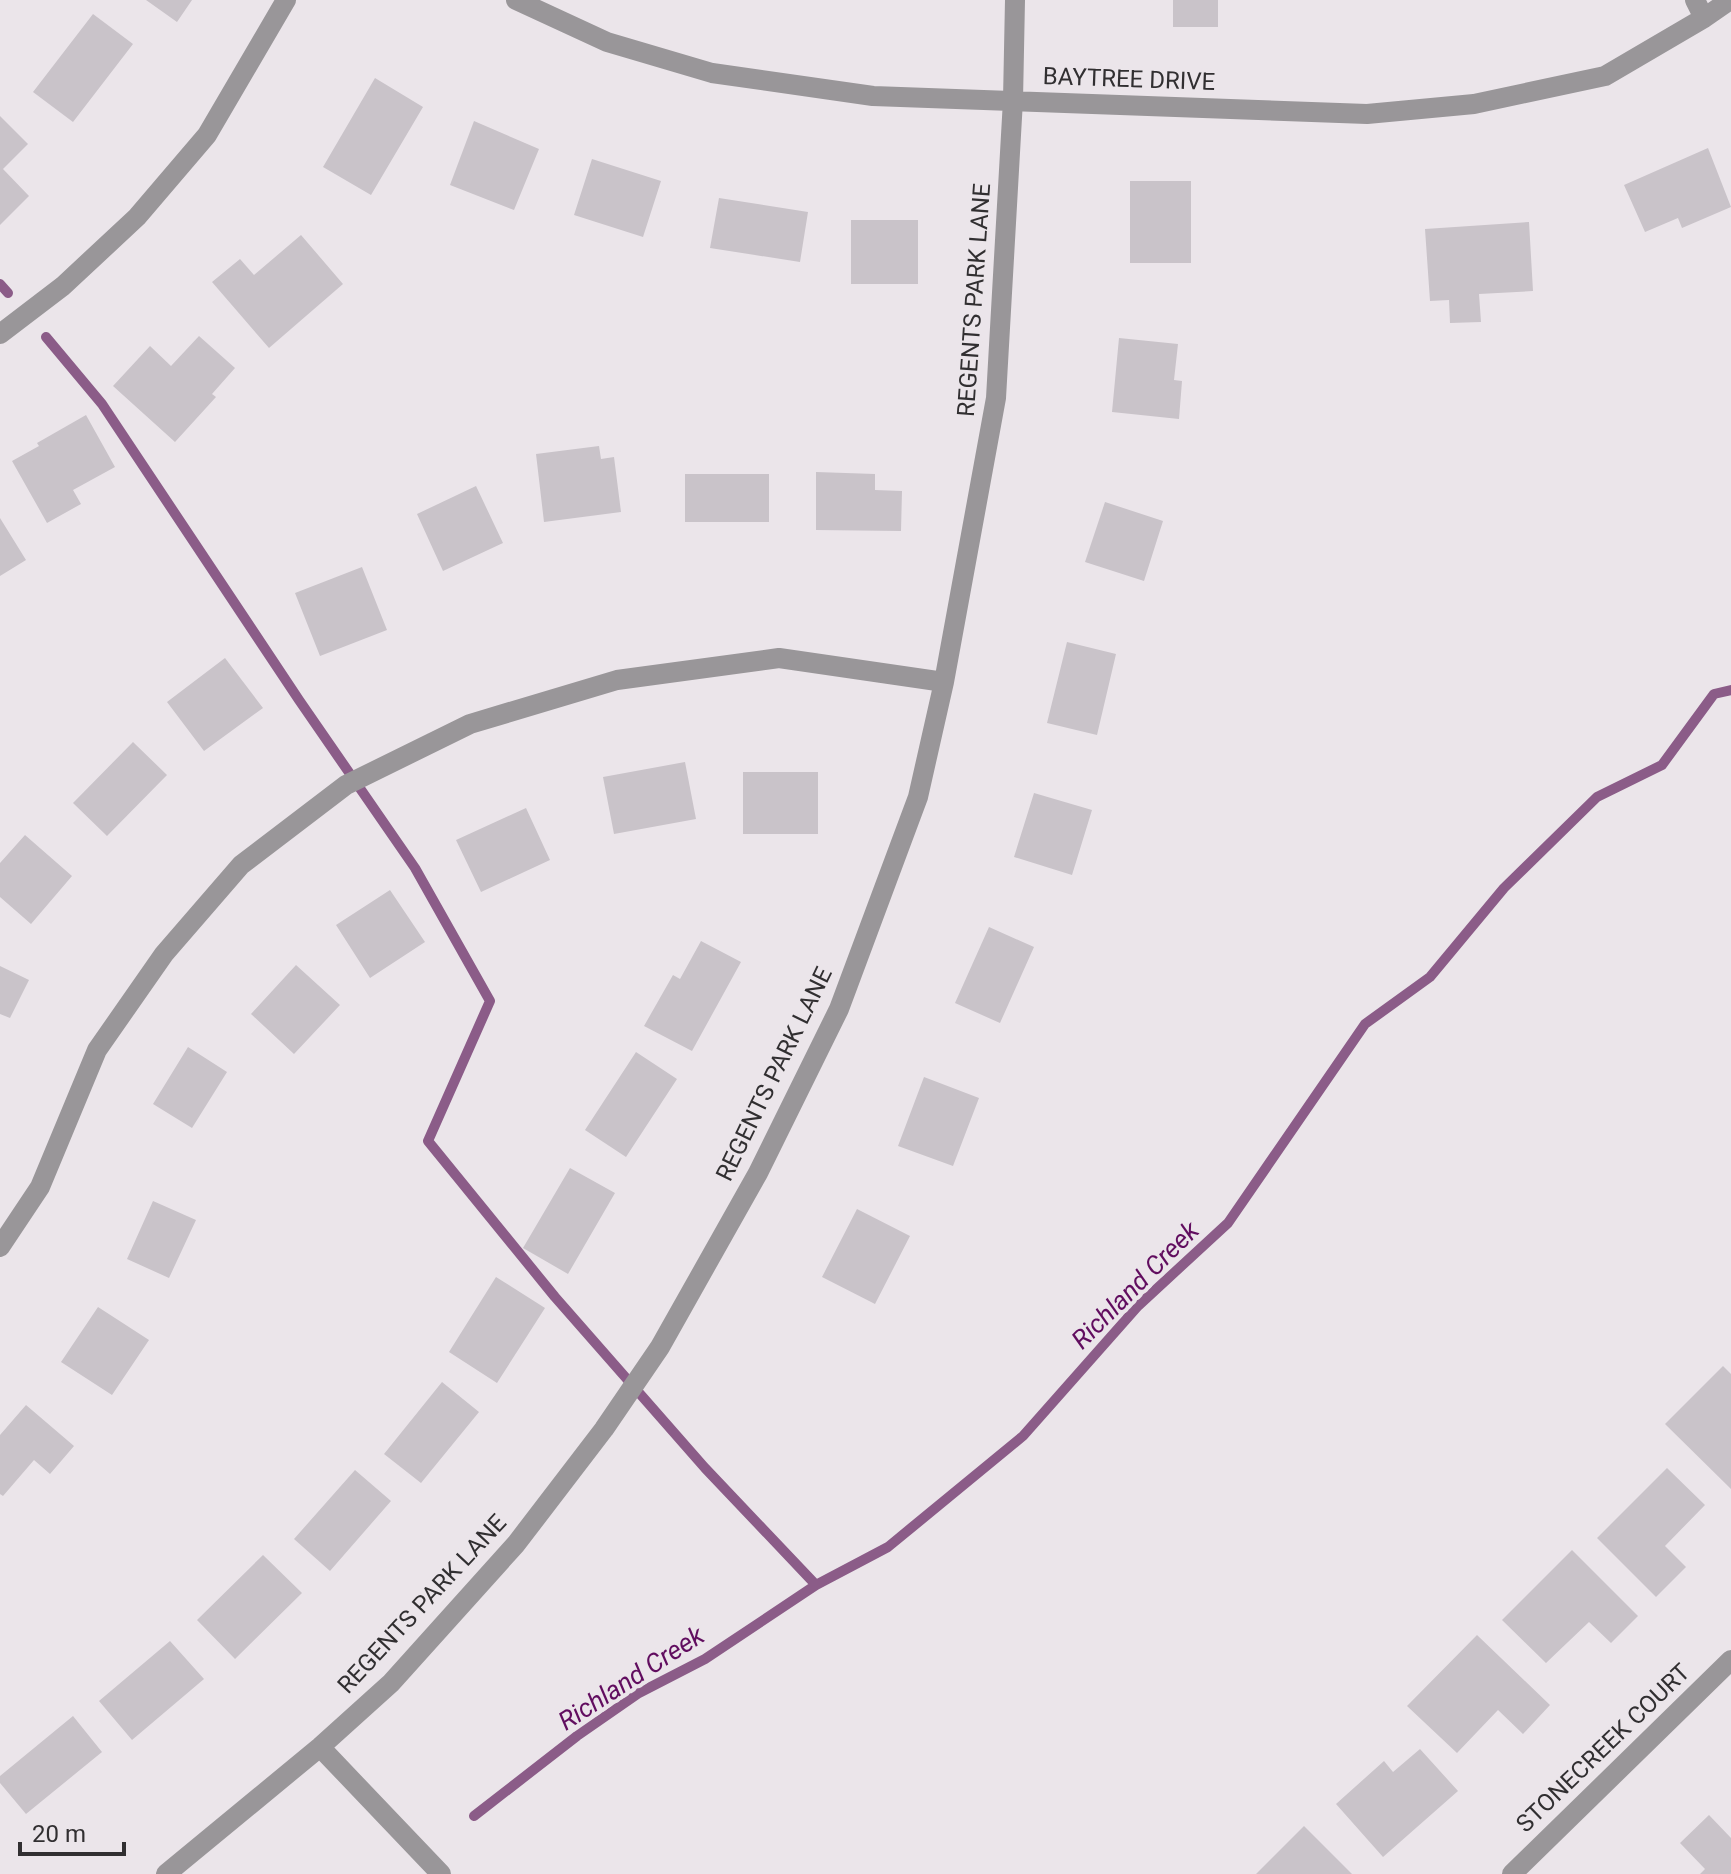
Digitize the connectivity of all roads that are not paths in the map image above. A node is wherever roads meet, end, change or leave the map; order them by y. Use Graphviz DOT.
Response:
graph roads {
  1 [pos="286,0"];
  2 [pos="516,0"];
  3 [pos="1015,0"];
  4 [pos="1730,0"];
  5 [pos="1699,9"];
  6 [pos="1013,100"];
  7 [pos="0,334"];
  8 [pos="944,682"];
  9 [pos="0,1247"];
  10 [pos="1731,1660"];
  11 [pos="320,1747"];
  12 [pos="166,1874"];
  13 [pos="441,1874"];
  14 [pos="1512,1874"];
  1 -- 7 [label="street"];
  2 -- 6 [label="street, BAYTREE DRIVE"];
  3 -- 6 [label="street, REGENTS PARK LANE"];
  4 -- 5 [label="street, BAYTREE DRIVE"];
  5 -- 6 [label="street, BAYTREE DRIVE"];
  6 -- 8 [label="street, REGENTS PARK LANE"];
  8 -- 9 [label="street"];
  8 -- 11 [label="street, REGENTS PARK LANE"];
  10 -- 14 [label="street, STONECREEK COURT"];
  11 -- 12 [label="street, REGENTS PARK LANE"];
  11 -- 13 [label="street"];
}
